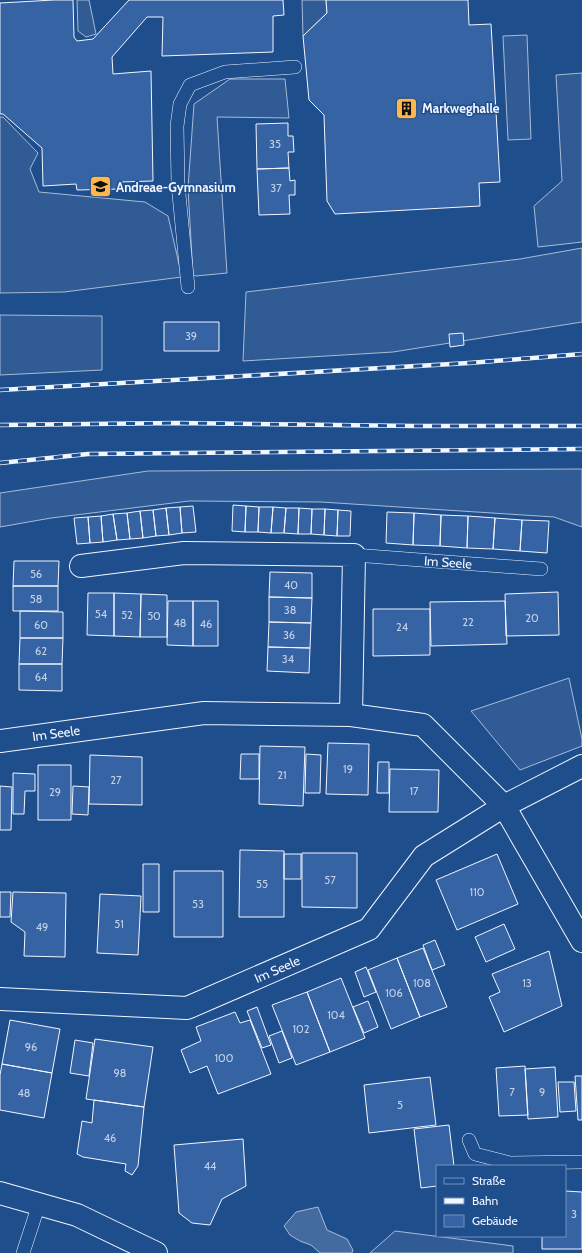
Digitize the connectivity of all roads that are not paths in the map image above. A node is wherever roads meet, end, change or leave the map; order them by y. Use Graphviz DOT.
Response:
graph roads {
  1 [pos="294,67"];
  2 [pos="188,287"];
  3 [pos="354,555"];
  4 [pos="81,566"];
  5 [pos="542,568"];
  6 [pos="351,715"];
  7 [pos="0,741"];
  8 [pos="582,766"];
  9 [pos="504,806"];
  10 [pos="582,941"];
  11 [pos="0,999"];
  12 [pos="469,1140"];
  13 [pos="582,1162"];
  14 [pos="0,1193"];
  15 [pos="39,1204"];
  16 [pos="23,1253"];
  17 [pos="156,1253"];
  1 -- 2 [label="lane"];
  3 -- 4 [label="street, Im Seele"];
  3 -- 5 [label="lane, Im Seele"];
  3 -- 6 [label="street"];
  6 -- 7 [label="street, Im Seele"];
  6 -- 9 [label="street, Im Seele"];
  8 -- 9 [label="street"];
  9 -- 10 [label="street, Im Seele"];
  9 -- 11 [label="street, Im Seele"];
  12 -- 13 [label="lane"];
  14 -- 15 [label="street"];
  15 -- 16 [label="lane"];
  15 -- 17 [label="street"];
}
